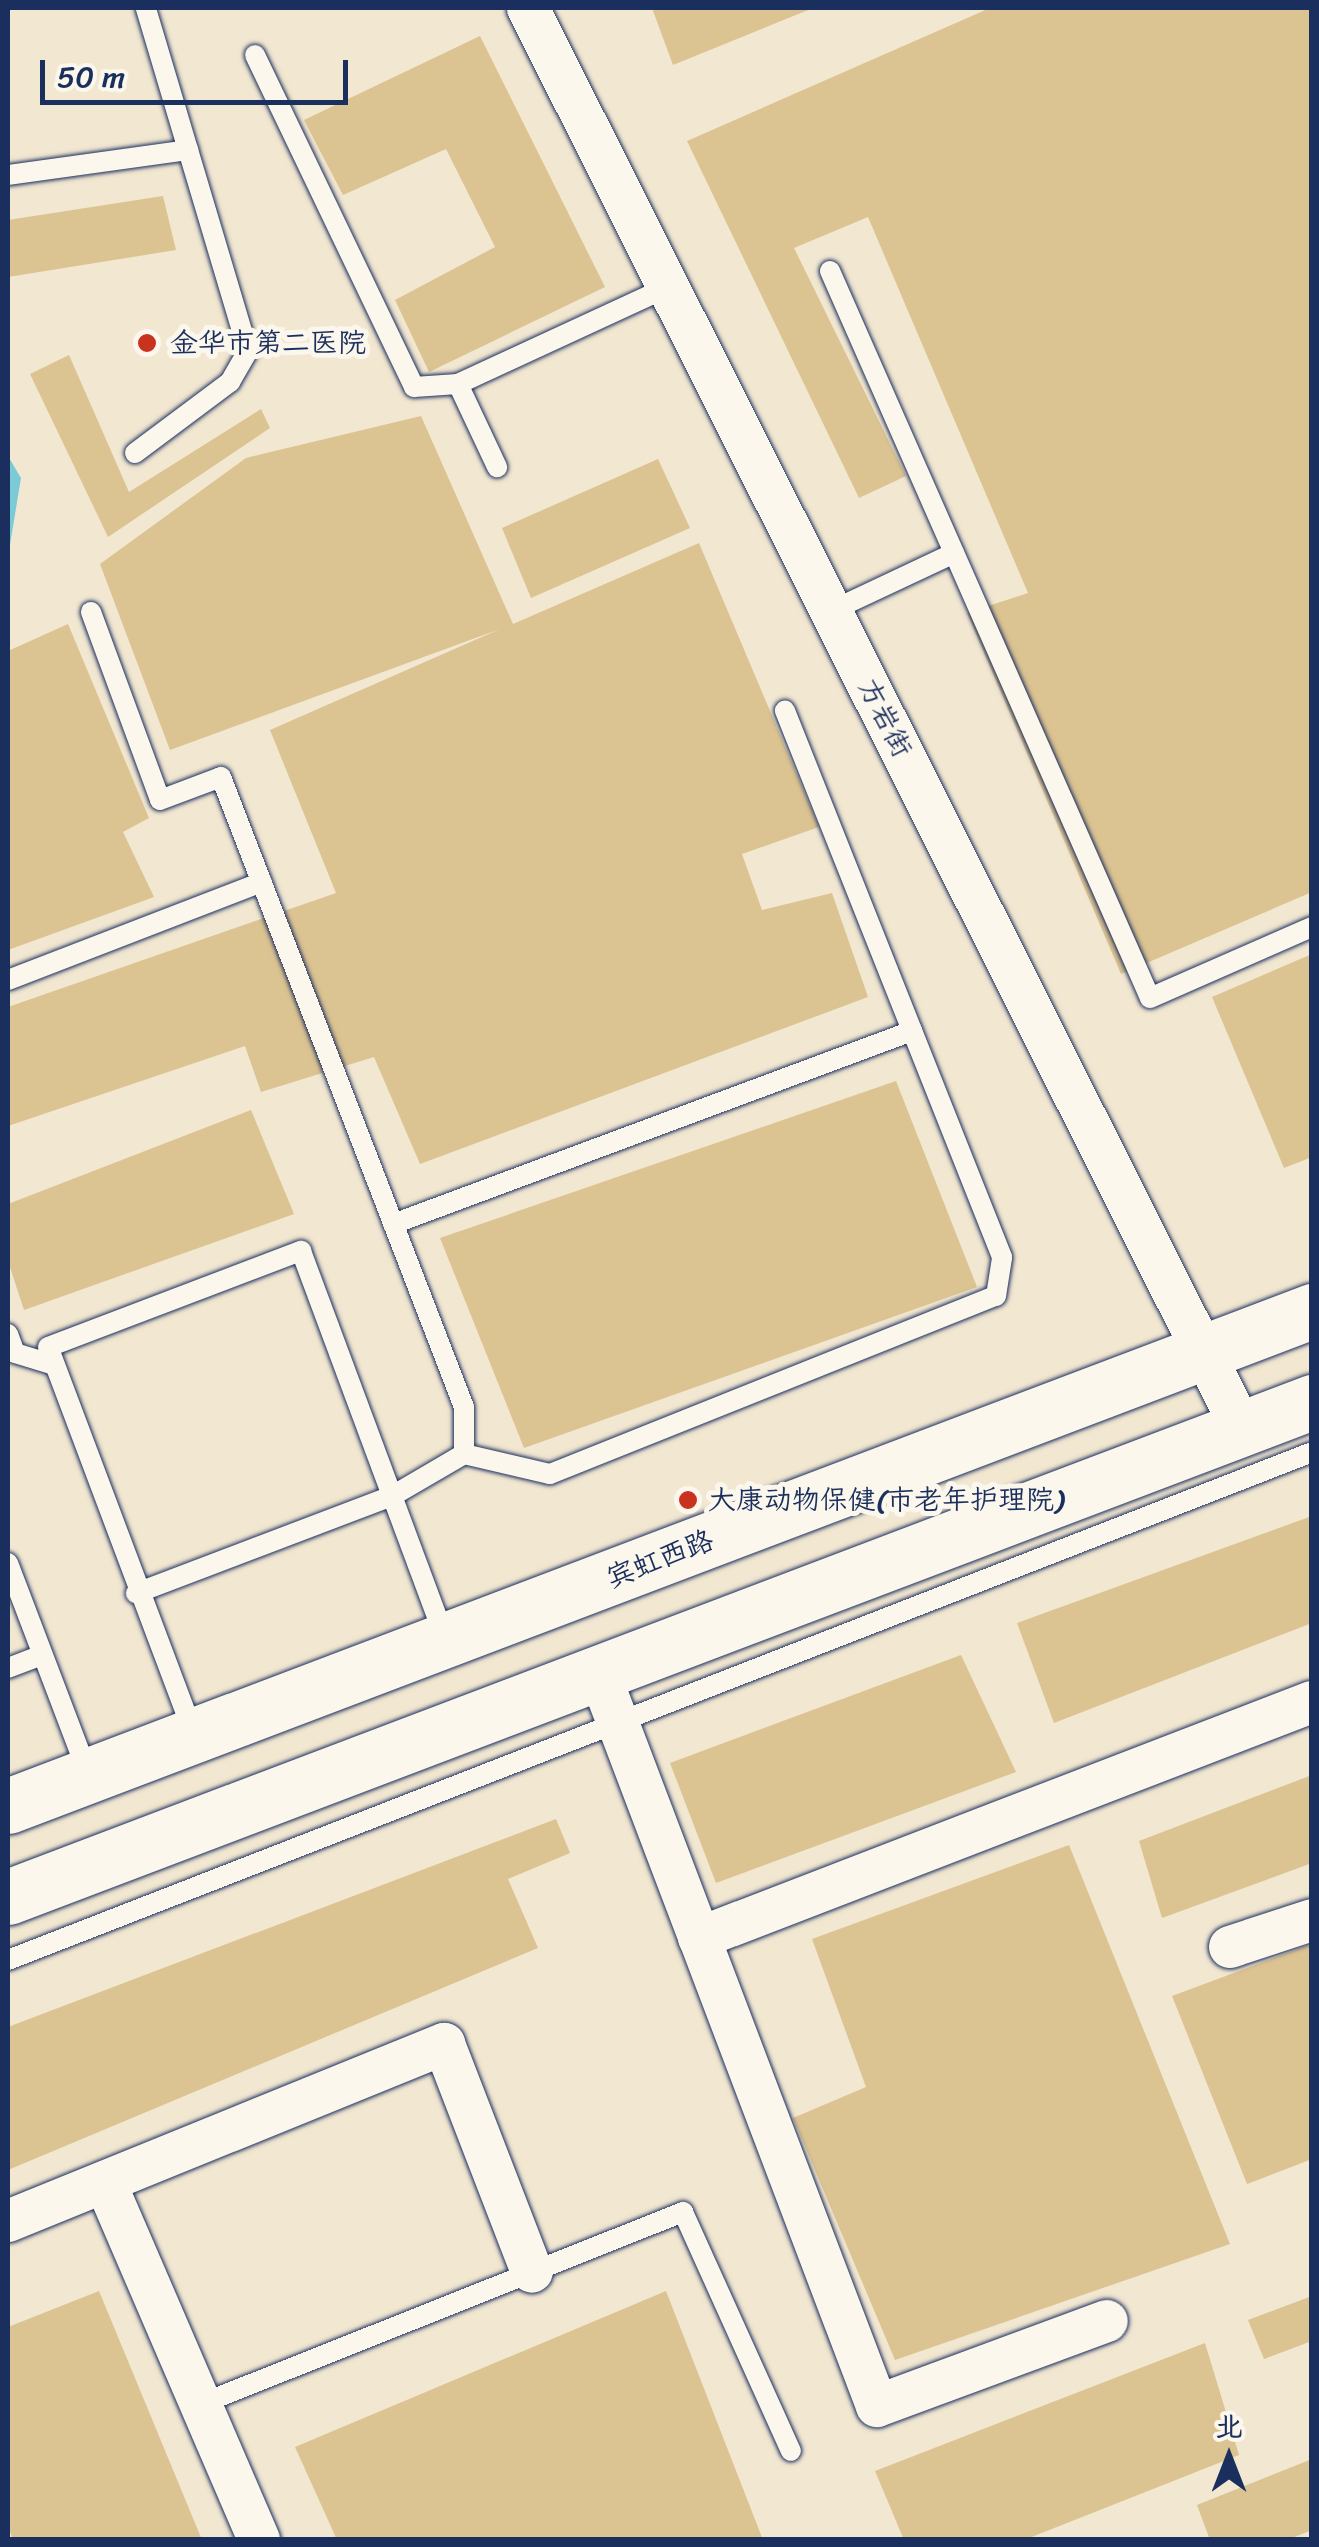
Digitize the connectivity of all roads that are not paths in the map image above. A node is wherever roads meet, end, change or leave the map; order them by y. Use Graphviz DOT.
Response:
graph roads {
  1 [pos="146,8"];
  2 [pos="528,8"];
  3 [pos="255,55"];
  4 [pos="188,150"];
  5 [pos="8,175"];
  6 [pos="830,271"];
  7 [pos="668,286"];
  8 [pos="458,384"];
  9 [pos="135,453"];
  10 [pos="497,467"];
  11 [pos="954,553"];
  12 [pos="832,611"];
  13 [pos="92,612"];
  14 [pos="785,712"];
  15 [pos="262,882"];
  16 [pos="1312,927"];
  17 [pos="8,980"];
  18 [pos="912,1031"];
  19 [pos="393,1224"];
  20 [pos="1312,1310"];
  21 [pos="8,1334"];
  22 [pos="1204,1352"];
  23 [pos="54,1365"];
  24 [pos="1312,1402"];
  25 [pos="1242,1429"];
  26 [pos="1312,1452"];
  27 [pos="464,1454"];
  28 [pos="392,1496"];
  29 [pos="8,1563"];
  30 [pos="136,1592"];
  31 [pos="446,1640"];
  32 [pos="42,1655"];
  33 [pos="8,1668"];
  34 [pos="599,1673"];
  35 [pos="1312,1702"];
  36 [pos="618,1726"];
  37 [pos="195,1736"];
  38 [pos="88,1776"];
  39 [pos="8,1806"];
  40 [pos="8,1897"];
  41 [pos="1312,1920"];
  42 [pos="699,1938"];
  43 [pos="1230,1947"];
  44 [pos="8,1960"];
  45 [pos="105,2182"];
  46 [pos="8,2221"];
  47 [pos="532,2272"];
  48 [pos="1106,2321"];
  49 [pos="201,2404"];
  50 [pos="791,2450"];
  51 [pos="258,2540"];
  1 -- 4 [label="lane"];
  2 -- 7 [label="street, 方岩街"];
  3 -- 8 [label="lane"];
  4 -- 5 [label="lane"];
  4 -- 9 [label="lane"];
  6 -- 11 [label="lane"];
  7 -- 8 [label="lane"];
  7 -- 12 [label="street, 方岩街"];
  8 -- 10 [label="lane"];
  11 -- 12 [label="lane"];
  11 -- 16 [label="lane"];
  12 -- 22 [label="street, 方岩街"];
  13 -- 15 [label="lane"];
  14 -- 18 [label="lane"];
  15 -- 17 [label="lane"];
  15 -- 19 [label="lane"];
  18 -- 19 [label="lane"];
  18 -- 27 [label="lane"];
  19 -- 27 [label="lane"];
  20 -- 22 [label="main road, 宾虹西路"];
  21 -- 23 [label="lane"];
  22 -- 25 [label="street, 方岩街"];
  22 -- 31 [label="main road, 宾虹西路"];
  23 -- 28 [label="lane"];
  23 -- 30 [label="lane"];
  24 -- 25 [label="main road"];
  25 -- 34 [label="main road"];
  26 -- 36 [label="lane"];
  27 -- 28 [label="lane"];
  28 -- 30 [label="lane"];
  28 -- 31 [label="lane"];
  29 -- 32 [label="lane"];
  30 -- 37 [label="lane"];
  31 -- 37 [label="main road, 宾虹西路"];
  32 -- 33 [label="lane"];
  32 -- 38 [label="lane"];
  34 -- 36 [label="street"];
  34 -- 40 [label="main road"];
  35 -- 42 [label="street"];
  36 -- 42 [label="street"];
  36 -- 44 [label="lane"];
  37 -- 38 [label="main road, 宾虹西路"];
  38 -- 39 [label="main road, 宾虹西路"];
  41 -- 43 [label="street"];
  42 -- 48 [label="street"];
  45 -- 46 [label="street"];
  45 -- 47 [label="street"];
  45 -- 49 [label="street"];
  47 -- 49 [label="lane"];
  47 -- 50 [label="lane"];
  49 -- 51 [label="street"];
}
